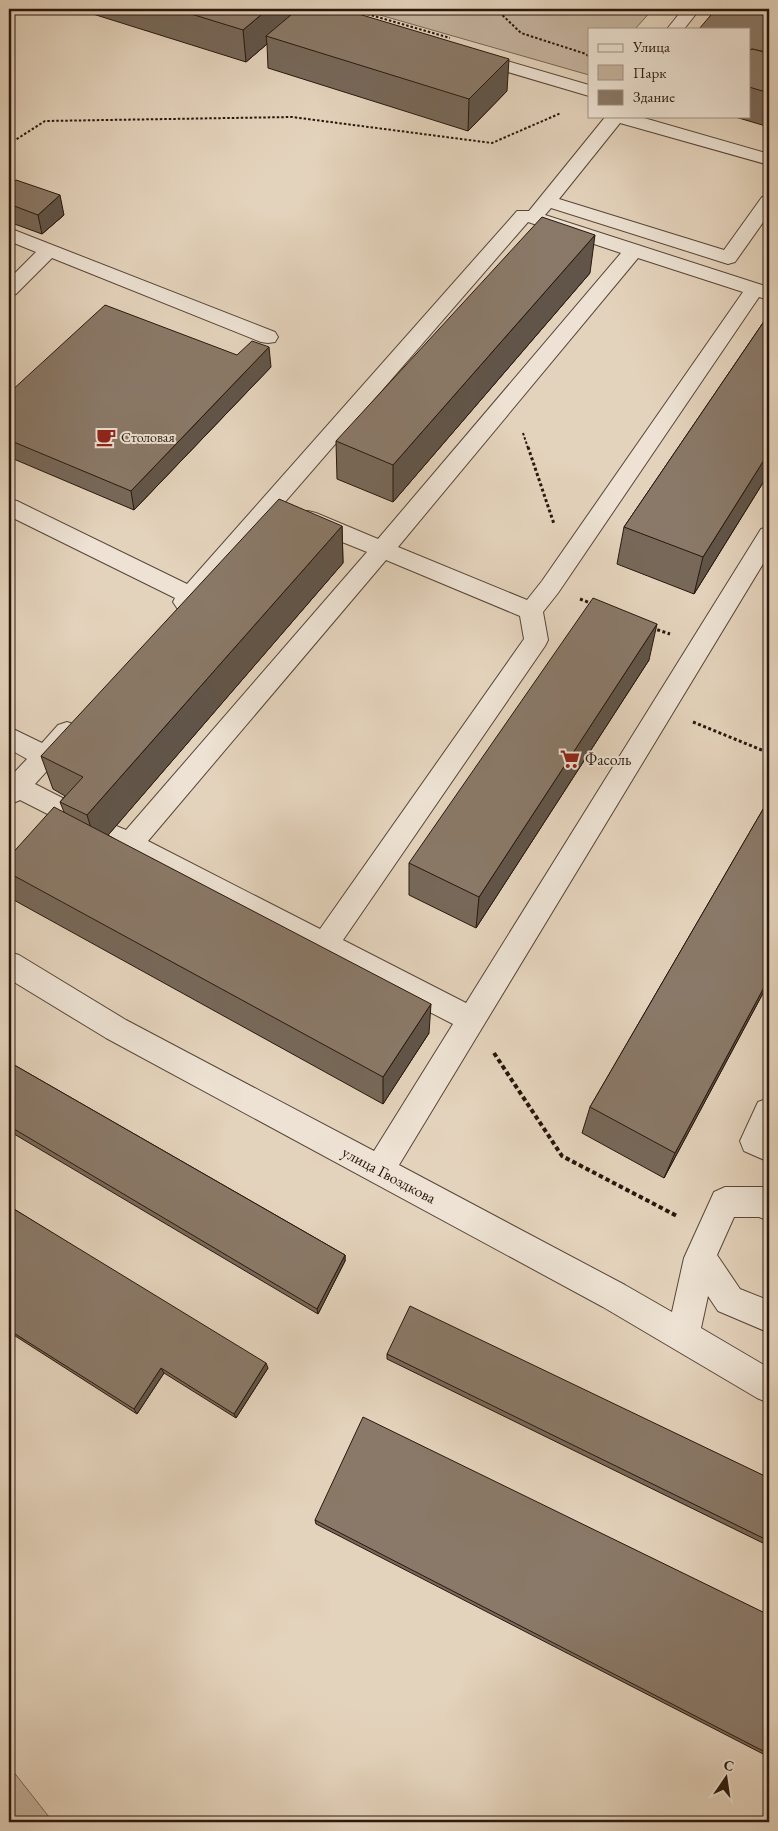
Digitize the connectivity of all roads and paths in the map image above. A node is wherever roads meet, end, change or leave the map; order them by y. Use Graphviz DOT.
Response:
graph roads {
  1 [pos="496,9"];
  2 [pos="692,9"];
  3 [pos="676,28"];
  4 [pos="456,51"];
  5 [pos="588,56"];
  6 [pos="588,91"];
  7 [pos="563,112"];
  8 [pos="614,118"];
  9 [pos="623,118"];
  10 [pos="683,118"];
  11 [pos="769,143"];
  12 [pos="9,144"];
  13 [pos="769,160"];
  14 [pos="769,201"];
  15 [pos="540,209"];
  16 [pos="9,234"];
  17 [pos="49,250"];
  18 [pos="634,250"];
  19 [pos="9,290"];
  20 [pos="762,291"];
  21 [pos="268,337"];
  22 [pos="511,397"];
  23 [pos="271,504"];
  24 [pos="9,507"];
  25 [pos="769,535"];
  26 [pos="382,550"];
  27 [pos="567,562"];
  28 [pos="550,587"];
  29 [pos="190,596"];
  30 [pos="594,604"];
  31 [pos="531,611"];
  32 [pos="171,618"];
  33 [pos="647,626"];
  34 [pos="700,647"];
  35 [pos="662,710"];
  36 [pos="78,720"];
  37 [pos="9,738"];
  38 [pos="769,753"];
  39 [pos="44,756"];
  40 [pos="13,791"];
  41 [pos="83,821"];
  42 [pos="325,944"];
  43 [pos="9,964"];
  44 [pos="472,1020"];
  45 [pos="769,1112"];
  46 [pos="769,1148"];
  47 [pos="379,1170"];
  48 [pos="769,1206"];
  49 [pos="706,1246"];
  50 [pos="769,1314"];
  51 [pos="683,1335"];
  52 [pos="769,1386"];
  1 -- 5 [label="path"];
  2 -- 3 [label="street"];
  4 -- 6 [label="street"];
  7 -- 12 [label="path"];
  8 -- 15 [label="street"];
  9 -- 13 [label="street"];
  10 -- 11 [label="street"];
  14 -- 15 [label="street"];
  15 -- 18 [label="street"];
  15 -- 23 [label="street"];
  16 -- 17 [label="street"];
  17 -- 19 [label="street"];
  17 -- 21 [label="street"];
  18 -- 20 [label="street"];
  18 -- 22 [label="street"];
  20 -- 27 [label="street"];
  22 -- 26 [label="street"];
  22 -- 27 [label="path"];
  23 -- 26 [label="street"];
  23 -- 29 [label="street"];
  24 -- 29 [label="street"];
  25 -- 34 [label="street"];
  26 -- 31 [label="street"];
  26 -- 42 [label="street"];
  27 -- 28 [label="street"];
  28 -- 30 [label="path"];
  28 -- 31 [label="street"];
  29 -- 32 [label="street"];
  31 -- 42 [label="street"];
  33 -- 34 [label="path"];
  34 -- 35 [label="street"];
  35 -- 38 [label="path"];
  35 -- 44 [label="street"];
  36 -- 39 [label="street"];
  37 -- 39 [label="street"];
  39 -- 40 [label="street"];
  40 -- 41 [label="street"];
  42 -- 44 [label="street"];
  43 -- 47 [label="street, улица Гвоздкова"];
  44 -- 47 [label="street"];
  44 -- 49 [label="path"];
  45 -- 46 [label="street"];
  47 -- 51 [label="street, улица Гвоздкова"];
  48 -- 49 [label="street"];
  49 -- 50 [label="street"];
  49 -- 51 [label="street"];
  51 -- 52 [label="street, улица Гвоздкова"];
}
